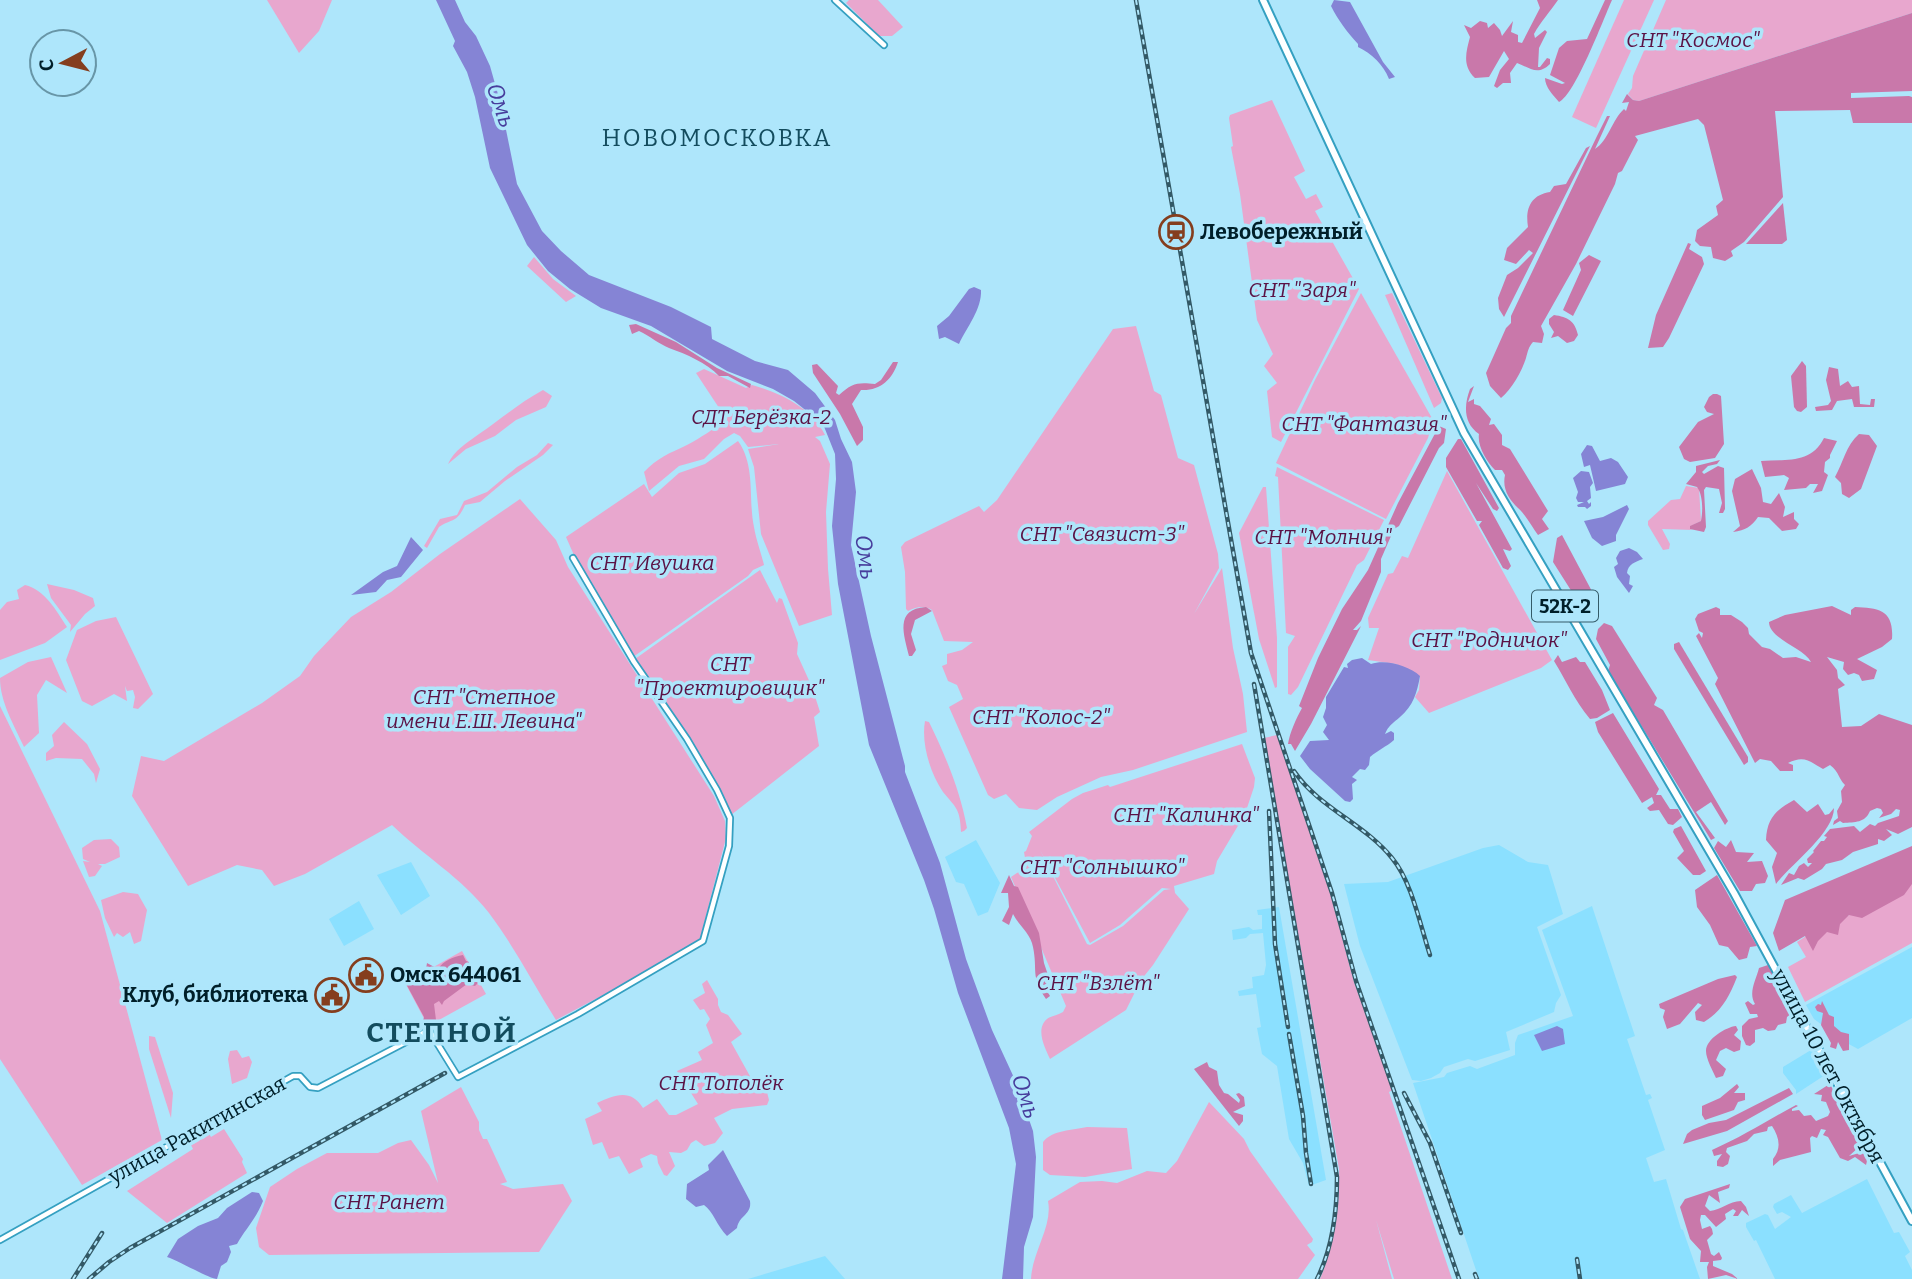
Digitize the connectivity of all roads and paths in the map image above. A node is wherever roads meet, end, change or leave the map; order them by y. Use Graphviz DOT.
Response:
graph roads {
  1 [pos="835,0"];
  2 [pos="1261,0"];
  3 [pos="884,45"];
  4 [pos="573,558"];
  5 [pos="1912,1221"];
  6 [pos="0,1240"];
  1 -- 3 [label="street"];
  2 -- 5 [label="main road, улица 10 лет Октября / 52К-2"];
  4 -- 6 [label="street, улица Ракитинская"];
}
